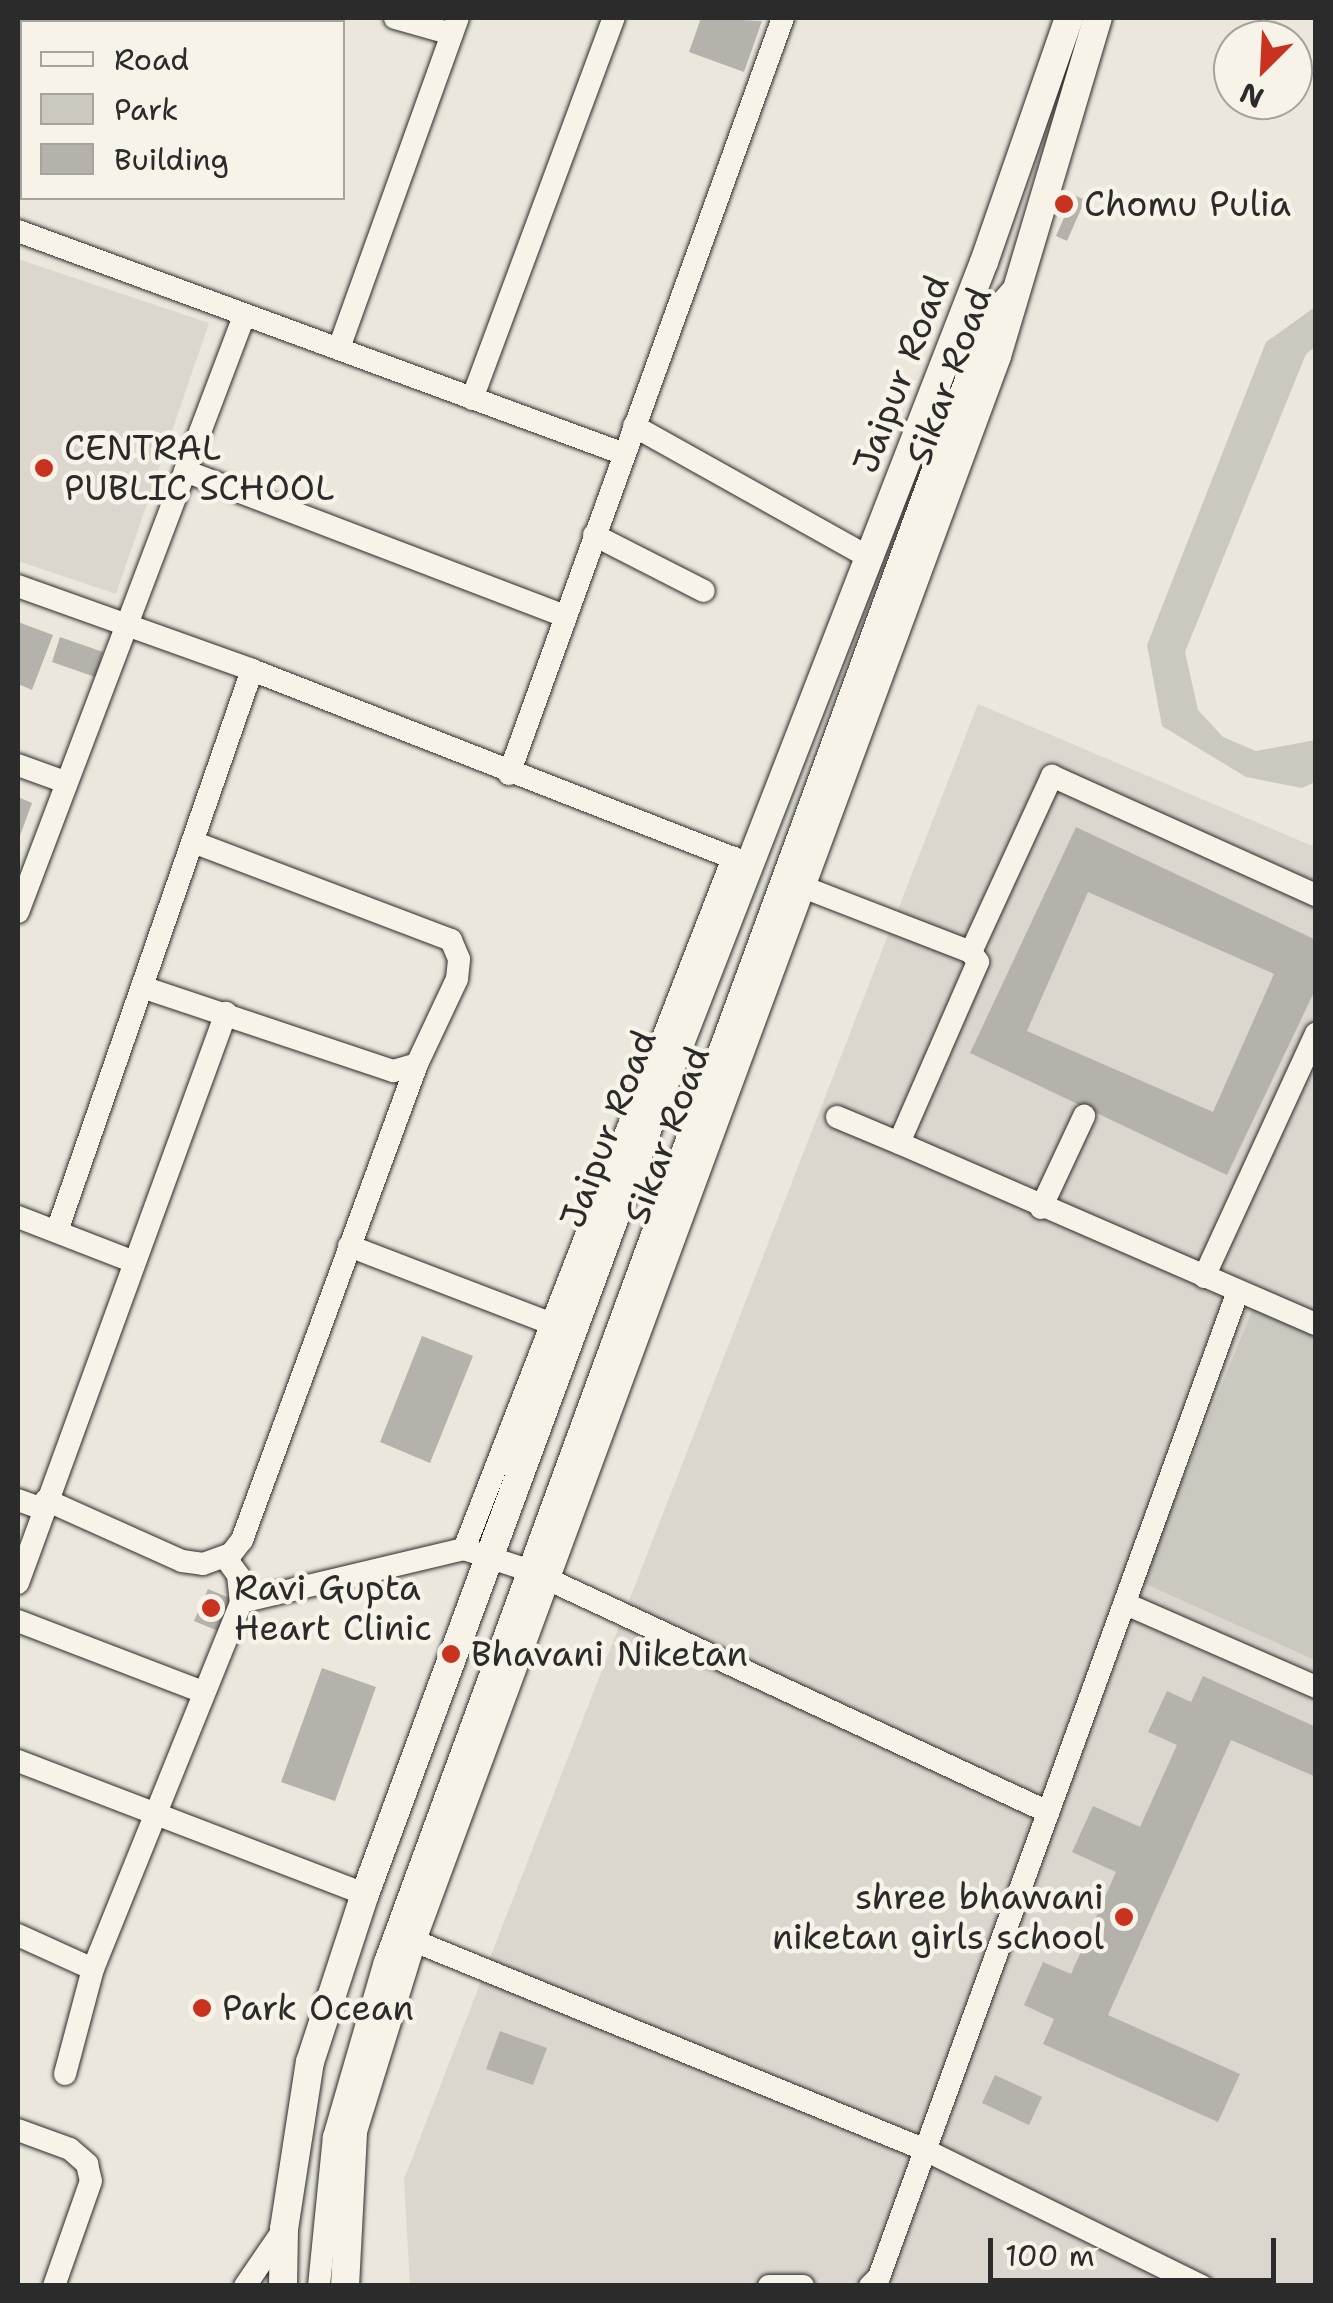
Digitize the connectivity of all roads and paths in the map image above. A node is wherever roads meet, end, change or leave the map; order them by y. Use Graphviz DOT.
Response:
graph roads {
  1 [pos="395,18"];
  2 [pos="614,18"];
  3 [pos="783,18"];
  4 [pos="1069,18"];
  5 [pos="1098,18"];
  6 [pos="455,26"];
  7 [pos="18,232"];
  8 [pos="984,262"];
  9 [pos="1025,276"];
  10 [pos="244,316"];
  11 [pos="989,317"];
  12 [pos="339,348"];
  13 [pos="472,398"];
  14 [pos="634,426"];
  15 [pos="624,454"];
  16 [pos="185,472"];
  17 [pos="594,535"];
  18 [pos="870,558"];
  19 [pos="18,586"];
  20 [pos="704,591"];
  21 [pos="565,616"];
  22 [pos="123,624"];
  23 [pos="252,670"];
  24 [pos="18,765"];
  25 [pos="510,774"];
  26 [pos="65,782"];
  27 [pos="193,842"];
  28 [pos="742,861"];
  29 [pos="798,884"];
  30 [pos="1316,895"];
  31 [pos="18,912"];
  32 [pos="971,952"];
  33 [pos="145,988"];
  34 [pos="226,1014"];
  35 [pos="1316,1033"];
  36 [pos="416,1064"];
  37 [pos="1084,1116"];
  38 [pos="837,1117"];
  39 [pos="899,1144"];
  40 [pos="1040,1208"];
  41 [pos="18,1216"];
  42 [pos="57,1231"];
  43 [pos="349,1246"];
  44 [pos="134,1262"];
  45 [pos="1204,1277"];
  46 [pos="1238,1291"];
  47 [pos="1316,1324"];
  48 [pos="562,1328"];
  49 [pos="18,1500"];
  50 [pos="45,1505"];
  51 [pos="477,1551"];
  52 [pos="226,1557"];
  53 [pos="538,1574"];
  54 [pos="18,1583"];
  55 [pos="241,1602"];
  56 [pos="1126,1604"];
  57 [pos="18,1621"];
  58 [pos="1316,1687"];
  59 [pos="203,1692"];
  60 [pos="18,1761"];
  61 [pos="161,1812"];
  62 [pos="1048,1812"];
  63 [pos="365,1894"];
  64 [pos="18,1936"];
  65 [pos="412,1940"];
  66 [pos="93,1969"];
  67 [pos="65,2074"];
  68 [pos="18,2130"];
  69 [pos="923,2149"];
  70 [pos="284,2228"];
  71 [pos="54,2286"];
  72 [pos="246,2286"];
  73 [pos="283,2286"];
  74 [pos="319,2286"];
  75 [pos="345,2286"];
  76 [pos="769,2286"];
  77 [pos="802,2286"];
  78 [pos="870,2286"];
  79 [pos="1202,2286"];
  1 -- 6 [label="street"];
  2 -- 13 [label="street"];
  3 -- 14 [label="street"];
  4 -- 8 [label="main road, Jaipur Road"];
  5 -- 9 [label="main road, Sikar Road"];
  6 -- 12 [label="street"];
  7 -- 10 [label="street"];
  8 -- 11 [label="street"];
  8 -- 18 [label="main road, Jaipur Road"];
  9 -- 11 [label="street"];
  9 -- 29 [label="main road, Sikar Road"];
  10 -- 12 [label="street"];
  10 -- 16 [label="street"];
  11 -- 53 [label="street"];
  12 -- 13 [label="street"];
  13 -- 15 [label="street"];
  14 -- 15 [label="street"];
  14 -- 18 [label="street"];
  15 -- 17 [label="street"];
  16 -- 21 [label="street"];
  16 -- 22 [label="street"];
  17 -- 20 [label="street"];
  17 -- 21 [label="street"];
  18 -- 28 [label="main road, Jaipur Road"];
  19 -- 22 [label="street"];
  21 -- 25 [label="street"];
  22 -- 23 [label="street"];
  22 -- 26 [label="street"];
  23 -- 25 [label="street"];
  23 -- 27 [label="street"];
  24 -- 26 [label="street"];
  25 -- 28 [label="street"];
  26 -- 31 [label="street"];
  27 -- 33 [label="street"];
  27 -- 36 [label="street"];
  28 -- 48 [label="main road, Jaipur Road"];
  29 -- 32 [label="street"];
  29 -- 53 [label="main road, Sikar Road"];
  30 -- 32 [label="street"];
  32 -- 39 [label="street"];
  33 -- 34 [label="street"];
  33 -- 42 [label="street"];
  34 -- 36 [label="street"];
  34 -- 44 [label="street"];
  35 -- 45 [label="street"];
  36 -- 43 [label="street"];
  37 -- 40 [label="street"];
  38 -- 39 [label="street"];
  39 -- 40 [label="street"];
  40 -- 45 [label="street"];
  41 -- 42 [label="street"];
  42 -- 44 [label="street"];
  43 -- 48 [label="street"];
  43 -- 52 [label="street"];
  44 -- 50 [label="street"];
  45 -- 46 [label="street"];
  46 -- 47 [label="street"];
  46 -- 56 [label="street"];
  48 -- 51 [label="main road, Jaipur Road"];
  49 -- 50 [label="street"];
  50 -- 52 [label="street"];
  50 -- 54 [label="street"];
  51 -- 53 [label="street"];
  51 -- 55 [label="street"];
  51 -- 63 [label="main road, Jaipur Road"];
  52 -- 55 [label="street"];
  53 -- 62 [label="street"];
  53 -- 65 [label="main road, Sikar Road"];
  53 -- 74 [label="street"];
  55 -- 59 [label="street"];
  56 -- 58 [label="street"];
  56 -- 62 [label="street"];
  57 -- 59 [label="street"];
  59 -- 61 [label="street"];
  60 -- 61 [label="street"];
  61 -- 63 [label="street"];
  61 -- 66 [label="street"];
  62 -- 69 [label="street"];
  63 -- 70 [label="main road, Jaipur Road"];
  64 -- 66 [label="street"];
  65 -- 69 [label="street"];
  65 -- 75 [label="main road, Sikar Road"];
  66 -- 67 [label="street"];
  68 -- 71 [label="street"];
  69 -- 78 [label="street"];
  69 -- 79 [label="street"];
  70 -- 72 [label="street"];
  70 -- 73 [label="main road, Jaipur Road"];
  76 -- 77 [label="street"];
}
